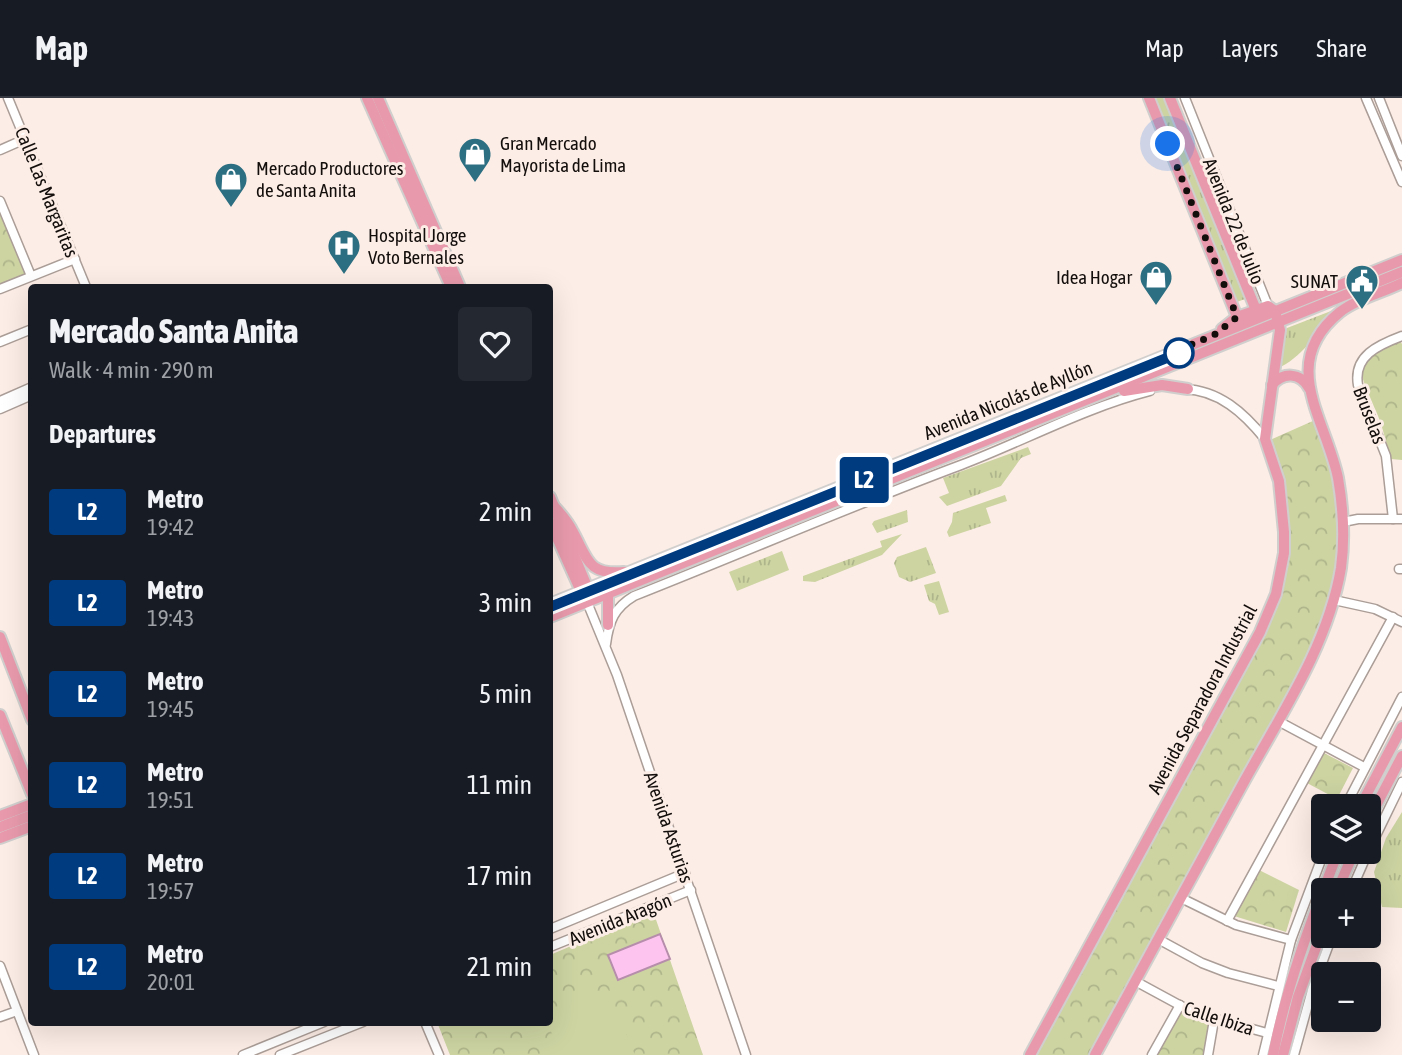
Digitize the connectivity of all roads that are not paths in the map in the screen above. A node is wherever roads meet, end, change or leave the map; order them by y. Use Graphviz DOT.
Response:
graph roads {
  1 [pos="8,98"];
  2 [pos="367,98"];
  3 [pos="378,98"];
  4 [pos="1149,98"];
  5 [pos="1170,98"];
  6 [pos="1185,98"];
  7 [pos="1366,98"];
  8 [pos="1379,98"];
  9 [pos="26,139"];
  10 [pos="0,150"];
  11 [pos="1402,156"];
  12 [pos="1402,182"];
  13 [pos="1,204"];
  14 [pos="75,259"];
  15 [pos="1402,260"];
  16 [pos="1402,272"];
  17 [pos="30,276"];
  18 [pos="1402,283"];
  19 [pos="85,284"];
  20 [pos="450,284"];
  21 [pos="459,284"];
  22 [pos="0,289"];
  23 [pos="1255,310"];
  24 [pos="1274,313"];
  25 [pos="1237,317"];
  26 [pos="28,331"];
  27 [pos="1214,335"];
  28 [pos="1402,336"];
  29 [pos="0,342"];
  30 [pos="1272,385"];
  31 [pos="1309,388"];
  32 [pos="28,389"];
  33 [pos="1188,389"];
  34 [pos="1097,396"];
  35 [pos="28,397"];
  36 [pos="0,401"];
  37 [pos="0,409"];
  38 [pos="1265,439"];
  39 [pos="553,504"];
  40 [pos="553,507"];
  41 [pos="1398,519"];
  42 [pos="1343,523"];
  43 [pos="553,528"];
  44 [pos="634,571"];
  45 [pos="608,593"];
  46 [pos="585,595"];
  47 [pos="1334,600"];
  48 [pos="553,603"];
  49 [pos="553,615"];
  50 [pos="1393,617"];
  51 [pos="1402,622"];
  52 [pos="608,625"];
  53 [pos="0,637"];
  54 [pos="606,643"];
  55 [pos="1402,698"];
  56 [pos="28,710"];
  57 [pos="0,715"];
  58 [pos="1278,721"];
  59 [pos="1402,727"];
  60 [pos="1323,745"];
  61 [pos="1402,756"];
  62 [pos="1364,767"];
  63 [pos="1402,782"];
  64 [pos="28,784"];
  65 [pos="1351,794"];
  66 [pos="1367,794"];
  67 [pos="1381,796"];
  68 [pos="28,806"];
  69 [pos="0,816"];
  70 [pos="28,816"];
  71 [pos="1381,825"];
  72 [pos="0,827"];
  73 [pos="28,827"];
  74 [pos="0,838"];
  75 [pos="1320,864"];
  76 [pos="685,873"];
  77 [pos="691,890"];
  78 [pos="1181,898"];
  79 [pos="1227,921"];
  80 [pos="1311,921"];
  81 [pos="553,928"];
  82 [pos="1158,939"];
  83 [pos="1291,940"];
  84 [pos="553,946"];
  85 [pos="1316,948"];
  86 [pos="1328,948"];
  87 [pos="0,965"];
  88 [pos="1135,981"];
  89 [pos="1278,986"];
  90 [pos="1180,1005"];
  91 [pos="17,1011"];
  92 [pos="0,1017"];
  93 [pos="1214,1020"];
  94 [pos="314,1026"];
  95 [pos="353,1026"];
  96 [pos="427,1026"];
  97 [pos="1267,1033"];
  98 [pos="34,1055"];
  99 [pos="243,1055"];
  100 [pos="280,1055"];
  101 [pos="438,1055"];
  102 [pos="746,1055"];
  103 [pos="1030,1055"];
  104 [pos="1095,1055"];
  105 [pos="1152,1055"];
  106 [pos="1208,1055"];
  107 [pos="1263,1055"];
  108 [pos="1273,1055"];
  109 [pos="1283,1055"];
  110 [pos="1294,1055"];
  1 -- 9 [label="street, Calle Las Margaritas"];
  2 -- 20 [label="main road"];
  3 -- 21 [label="main road"];
  4 -- 25 [label="main road"];
  5 -- 23 [label="main road"];
  6 -- 24 [label="street, Avenida 22 de Julio"];
  7 -- 12 [label="street"];
  8 -- 11 [label="street"];
  9 -- 10 [label="street"];
  9 -- 14 [label="street, Calle Las Margaritas"];
  13 -- 17 [label="street"];
  14 -- 17 [label="street"];
  14 -- 19 [label="street, Calle Las Margaritas"];
  15 -- 24 [label="main road, Avenida Nicolás de Ayllón"];
  16 -- 24 [label="main road, Avenida Nicolás de Ayllón"];
  17 -- 22 [label="street"];
  18 -- 31 [label="main road"];
  23 -- 24 [label="main road"];
  23 -- 25 [label="main road"];
  24 -- 27 [label="main road, Avenida Nicolás de Ayllón"];
  24 -- 30 [label="main road, Avenida Separadora Industrial"];
  24 -- 34 [label="main road, Avenida Nicolás de Ayllón"];
  25 -- 27 [label="main road"];
  26 -- 29 [label="street"];
  27 -- 44 [label="main road, Avenida Nicolás de Ayllón"];
  28 -- 41 [label="street, Bruselas"];
  30 -- 31 [label="main road"];
  30 -- 38 [label="main road, Avenida Separadora Industrial"];
  31 -- 42 [label="main road"];
  32 -- 36 [label="street"];
  33 -- 34 [label="main road"];
  33 -- 38 [label="street"];
  33 -- 52 [label="street"];
  34 -- 45 [label="main road, Avenida Nicolás de Ayllón"];
  35 -- 37 [label="street"];
  38 -- 103 [label="main road, Avenida Separadora Industrial"];
  39 -- 44 [label="main road"];
  40 -- 46 [label="main road"];
  41 -- 42 [label="street"];
  42 -- 47 [label="main road"];
  43 -- 46 [label="main road"];
  44 -- 46 [label="main road, Avenida Nicolás de Ayllón"];
  45 -- 46 [label="main road, Avenida Nicolás de Ayllón"];
  45 -- 52 [label="main road"];
  46 -- 48 [label="main road, Avenida Nicolás de Ayllón"];
  46 -- 49 [label="main road, Avenida Nicolás de Ayllón"];
  46 -- 54 [label="street, Avenida Asturias"];
  47 -- 50 [label="street"];
  47 -- 58 [label="main road"];
  50 -- 51 [label="street"];
  50 -- 60 [label="street"];
  52 -- 54 [label="street"];
  53 -- 56 [label="main road"];
  54 -- 76 [label="street, Avenida Asturias"];
  55 -- 62 [label="street"];
  57 -- 64 [label="main road"];
  58 -- 60 [label="street"];
  58 -- 78 [label="main road"];
  59 -- 66 [label="main road"];
  60 -- 62 [label="street"];
  60 -- 79 [label="street"];
  61 -- 67 [label="main road"];
  62 -- 65 [label="street"];
  63 -- 71 [label="street"];
  68 -- 69 [label="main road"];
  70 -- 72 [label="main road"];
  73 -- 74 [label="main road"];
  75 -- 83 [label="street"];
  76 -- 77 [label="street, Avenida Asturias"];
  76 -- 81 [label="street, Avenida Aragón"];
  77 -- 84 [label="street, Avenida Aragón"];
  77 -- 102 [label="street, Avenida Asturias"];
  78 -- 79 [label="street"];
  78 -- 82 [label="main road"];
  79 -- 83 [label="street"];
  80 -- 108 [label="main road"];
  82 -- 88 [label="main road"];
  82 -- 89 [label="street"];
  83 -- 89 [label="street"];
  85 -- 109 [label="main road"];
  86 -- 110 [label="street"];
  87 -- 91 [label="street"];
  88 -- 90 [label="street, Calle Ibiza"];
  88 -- 104 [label="main road"];
  89 -- 97 [label="street"];
  90 -- 93 [label="street, Calle Ibiza"];
  90 -- 105 [label="street"];
  91 -- 92 [label="street"];
  91 -- 98 [label="street"];
  93 -- 97 [label="street, Calle Ibiza"];
  93 -- 106 [label="street"];
  94 -- 99 [label="street"];
  95 -- 100 [label="street"];
  96 -- 101 [label="street"];
  97 -- 107 [label="street"];
}
